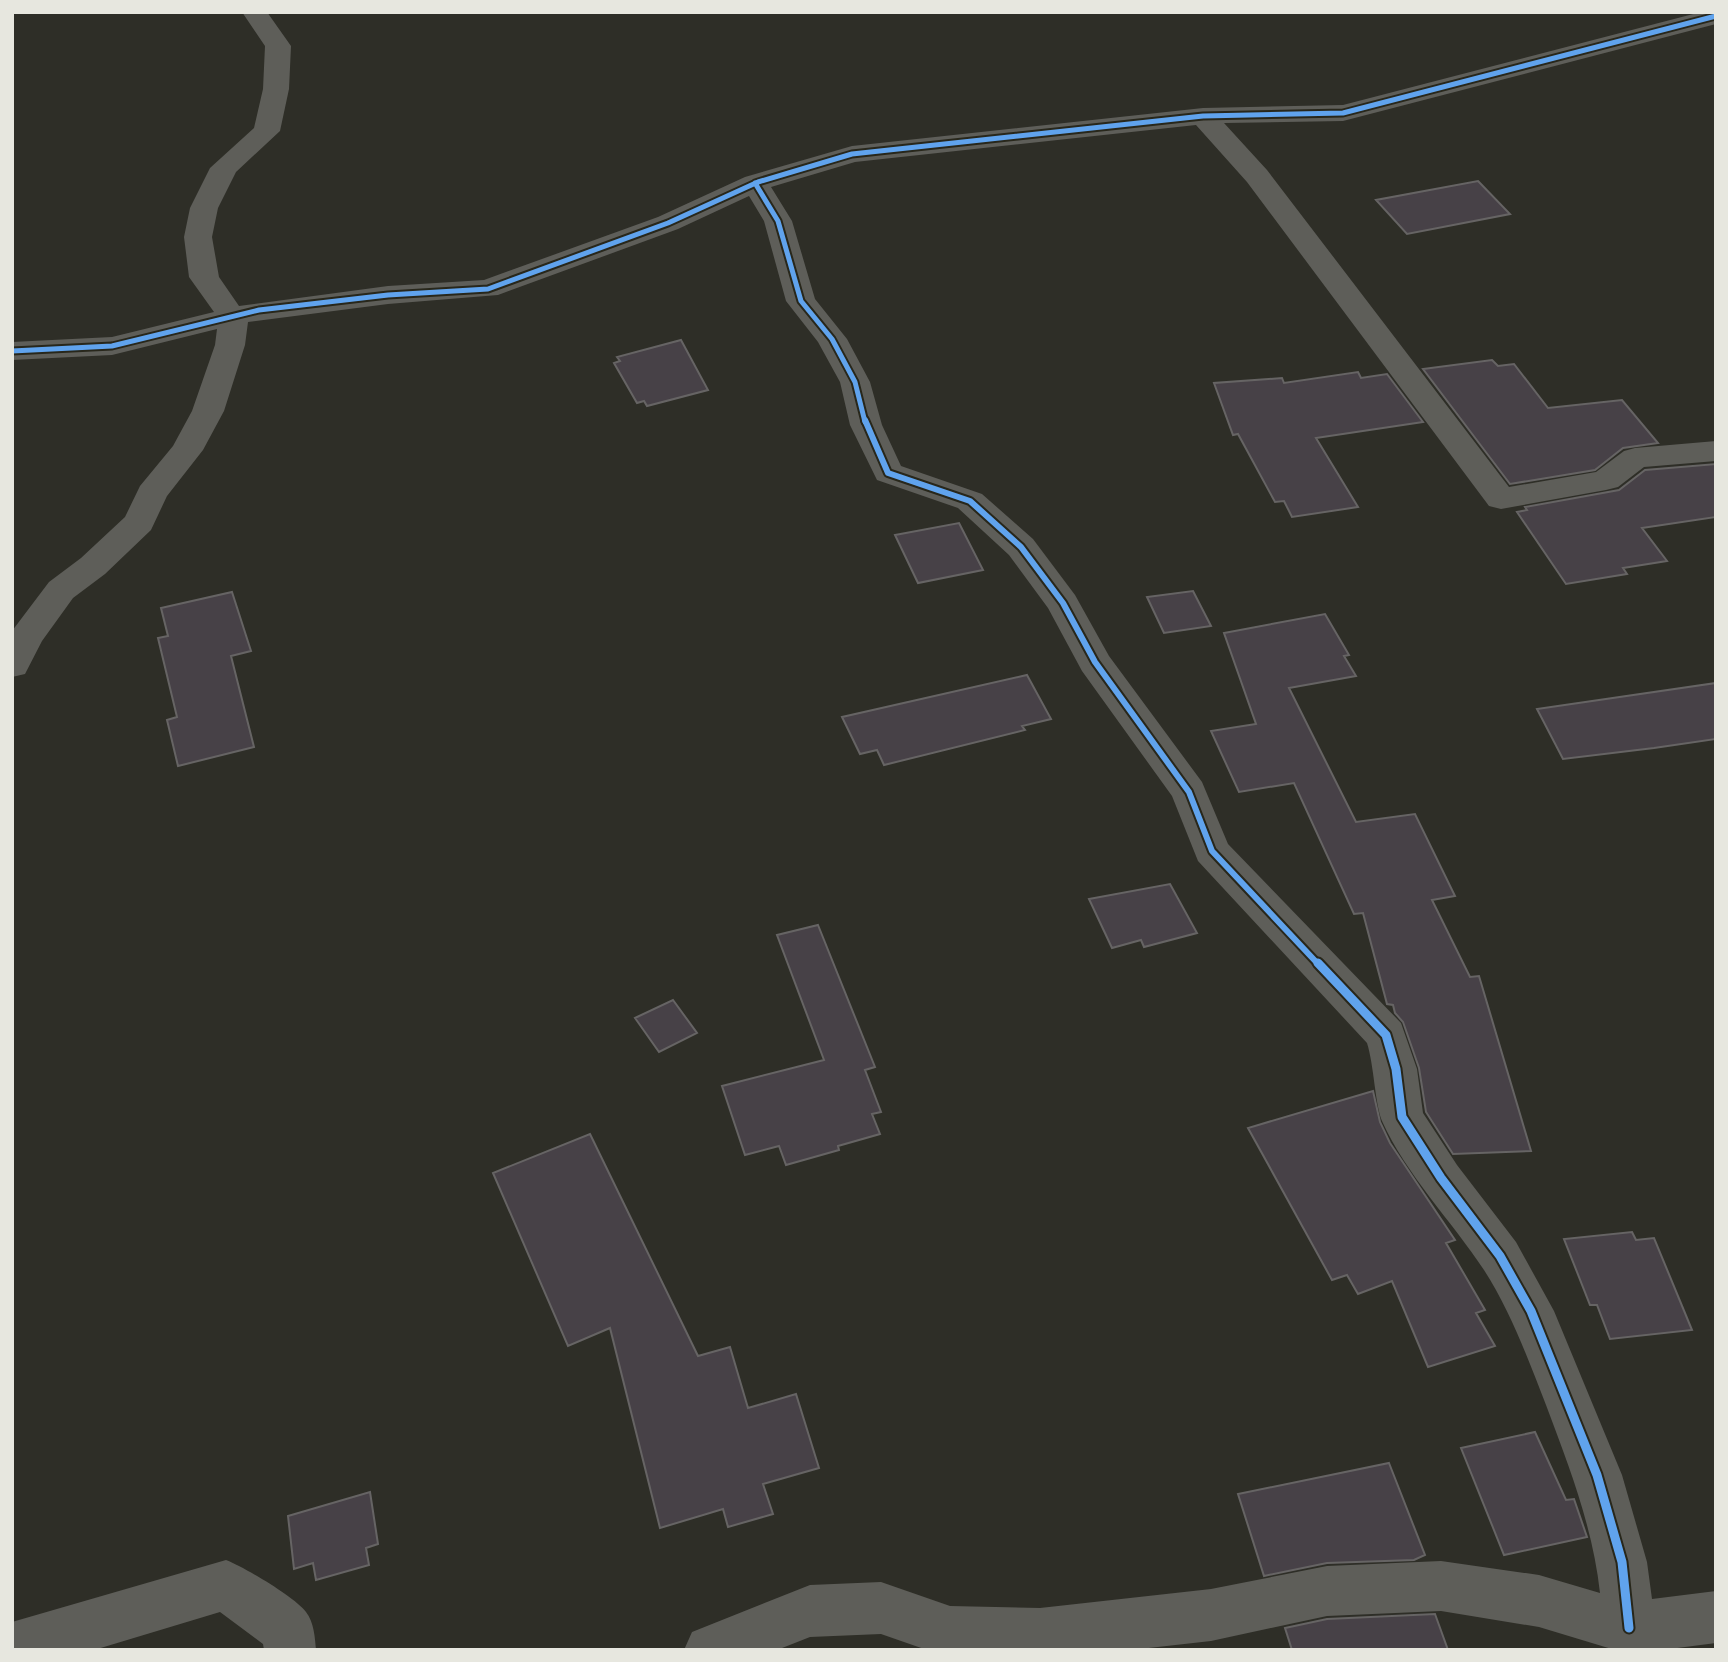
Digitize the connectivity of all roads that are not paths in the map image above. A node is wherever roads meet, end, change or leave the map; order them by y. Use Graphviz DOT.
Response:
graph roads {
  1 [pos="254,12"];
  2 [pos="1716,16"];
  3 [pos="1203,116"];
  4 [pos="755,183"];
  5 [pos="233,318"];
  6 [pos="12,351"];
  7 [pos="1716,451"];
  8 [pos="12,665"];
  9 [pos="1716,1617"];
  10 [pos="1629,1628"];
  11 [pos="12,1648"];
  12 [pos="290,1650"];
  13 [pos="709,1650"];
  1 -- 5 [label="street"];
  2 -- 3 [label="street"];
  3 -- 4 [label="street"];
  3 -- 7 [label="street"];
  4 -- 5 [label="street"];
  4 -- 10 [label="street"];
  5 -- 6 [label="street"];
  5 -- 8 [label="street"];
  9 -- 10 [label="street"];
  10 -- 13 [label="street"];
  11 -- 12 [label="street"];
}
